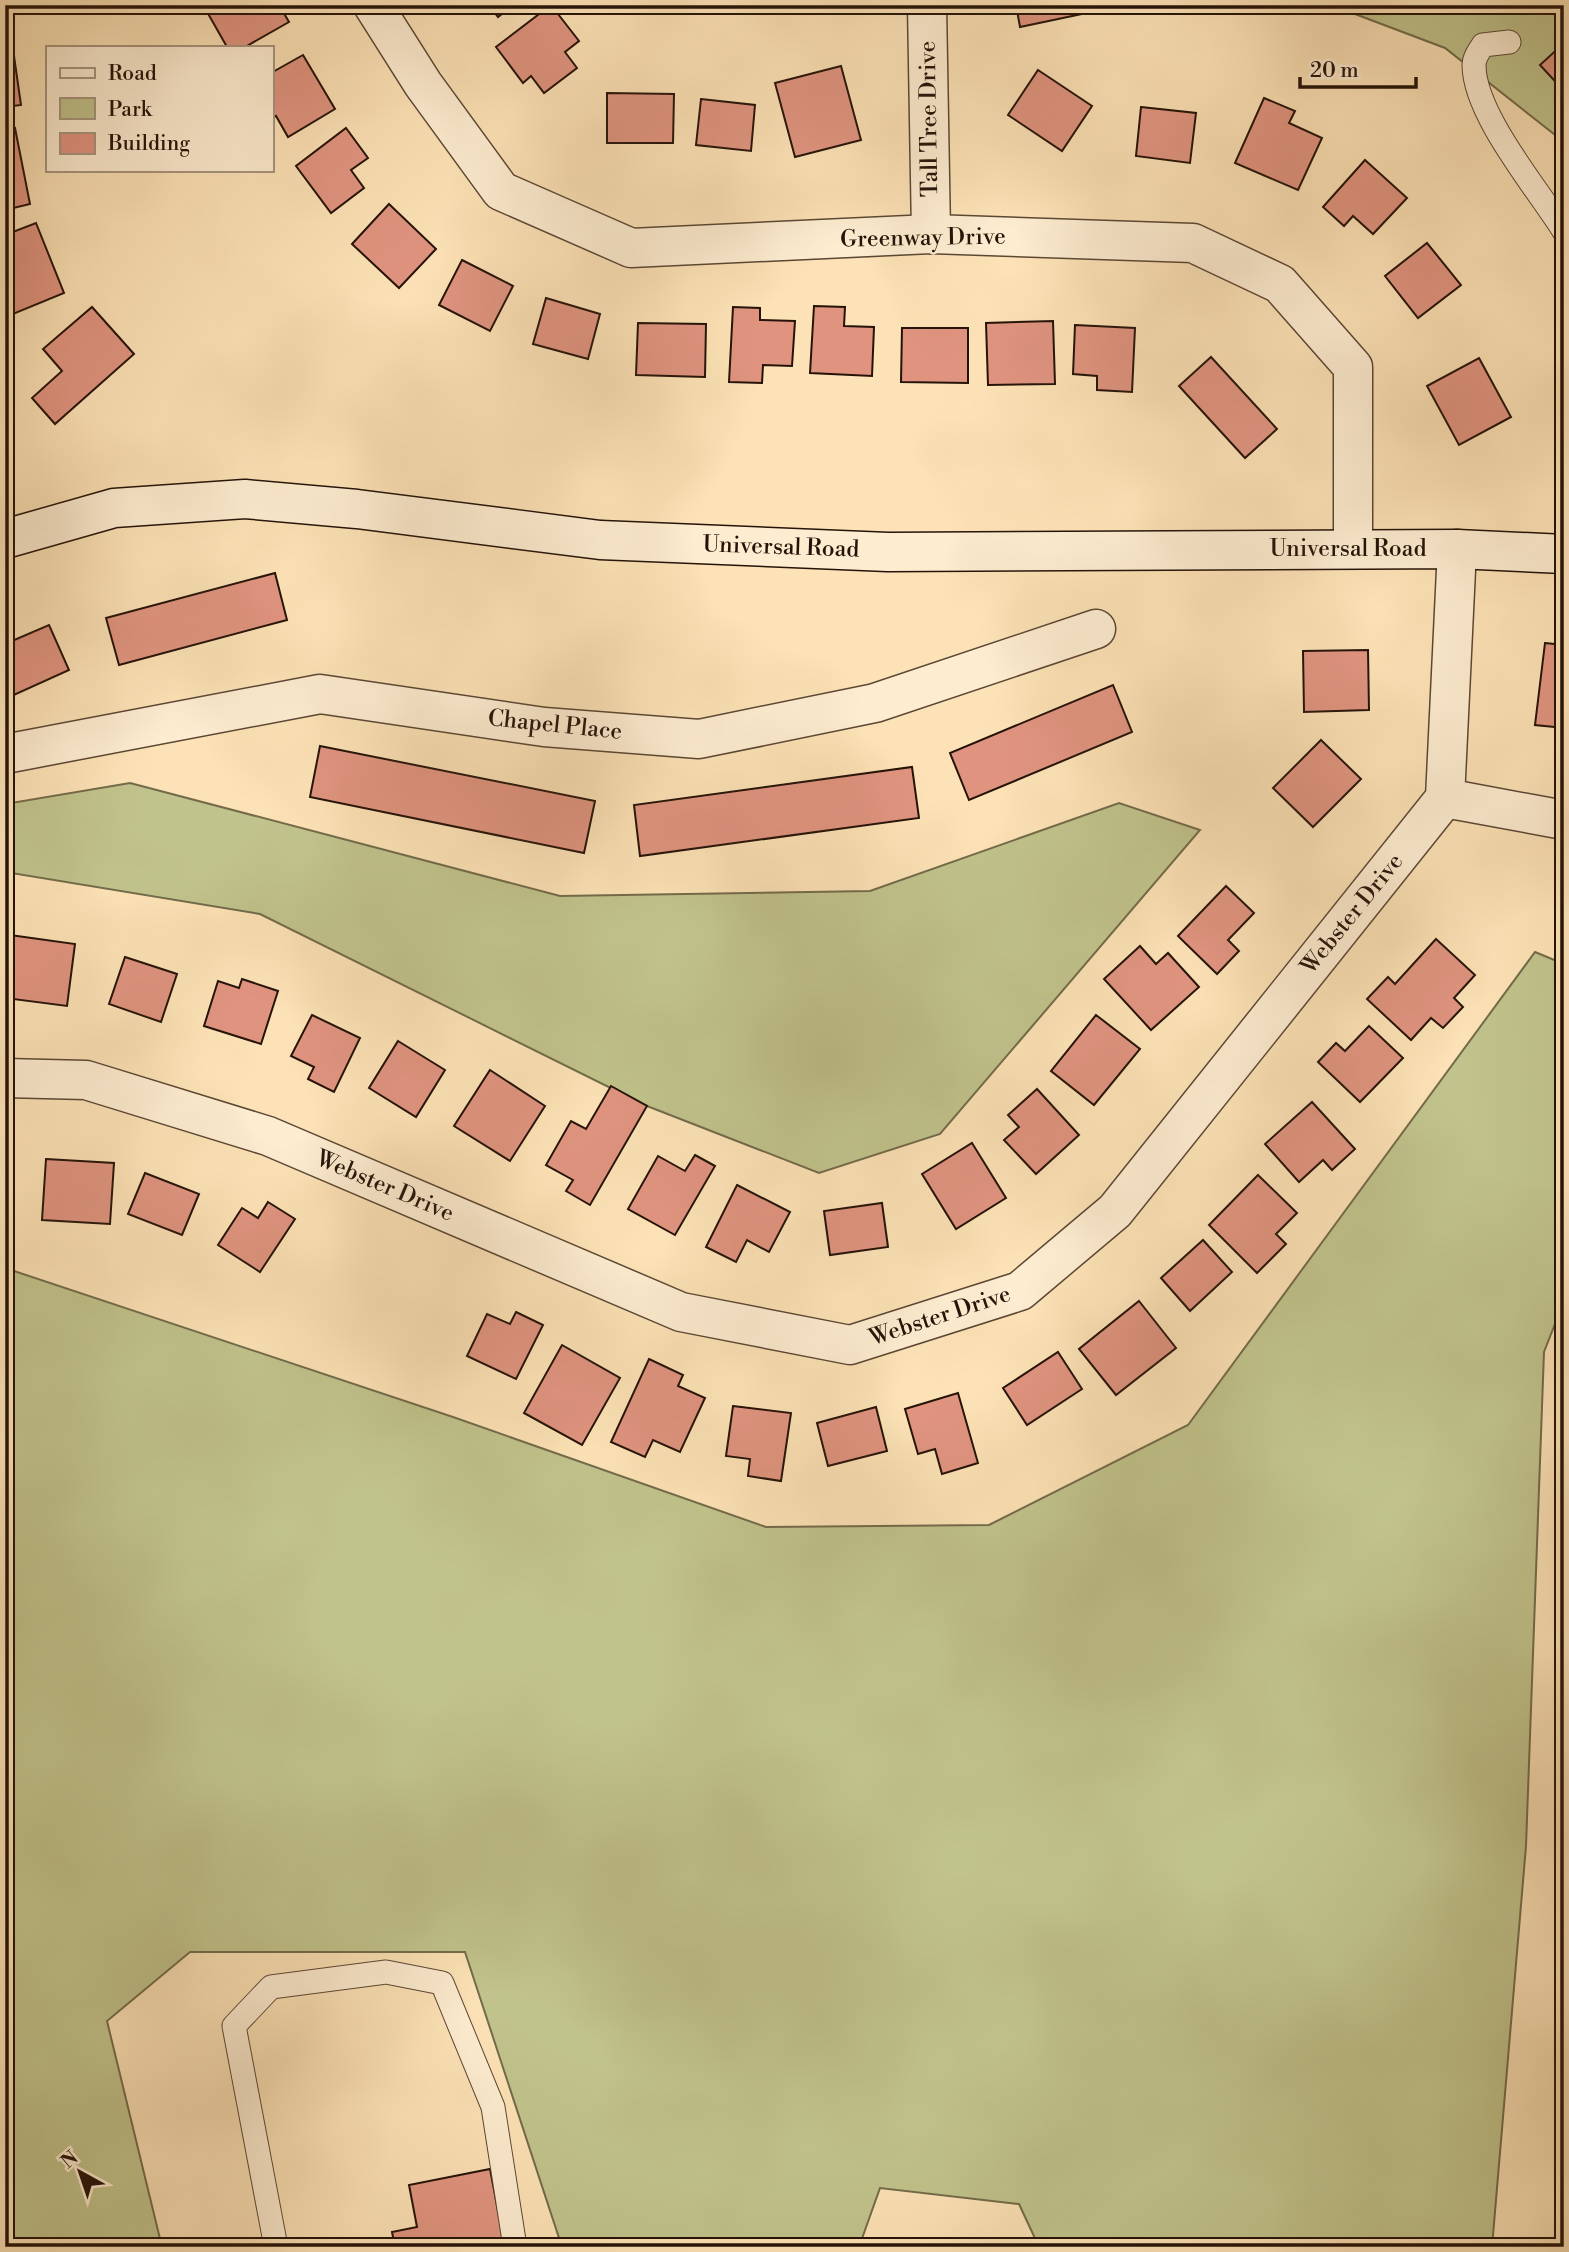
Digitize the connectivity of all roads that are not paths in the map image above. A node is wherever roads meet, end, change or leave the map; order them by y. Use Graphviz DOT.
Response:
graph roads {
  1 [pos="373,5"];
  2 [pos="927,5"];
  3 [pos="1509,42"];
  4 [pos="1564,231"];
  5 [pos="931,234"];
  6 [pos="5,539"];
  7 [pos="1353,549"];
  8 [pos="1457,549"];
  9 [pos="1564,554"];
  10 [pos="1096,629"];
  11 [pos="5,754"];
  12 [pos="1445,798"];
  13 [pos="1564,820"];
  14 [pos="5,1078"];
  15 [pos="276,2247"];
  16 [pos="515,2247"];
  1 -- 5 [label="street, Greenway Drive"];
  2 -- 5 [label="street, Tall Tree Drive"];
  3 -- 4 [label="lane"];
  5 -- 7 [label="street, Greenway Drive"];
  6 -- 7 [label="street, Universal Road"];
  7 -- 8 [label="street, Universal Road"];
  8 -- 9 [label="street, Universal Road"];
  8 -- 12 [label="street"];
  10 -- 11 [label="street, Chapel Place"];
  12 -- 13 [label="street"];
  12 -- 14 [label="street, Webster Drive"];
  15 -- 16 [label="lane"];
}
